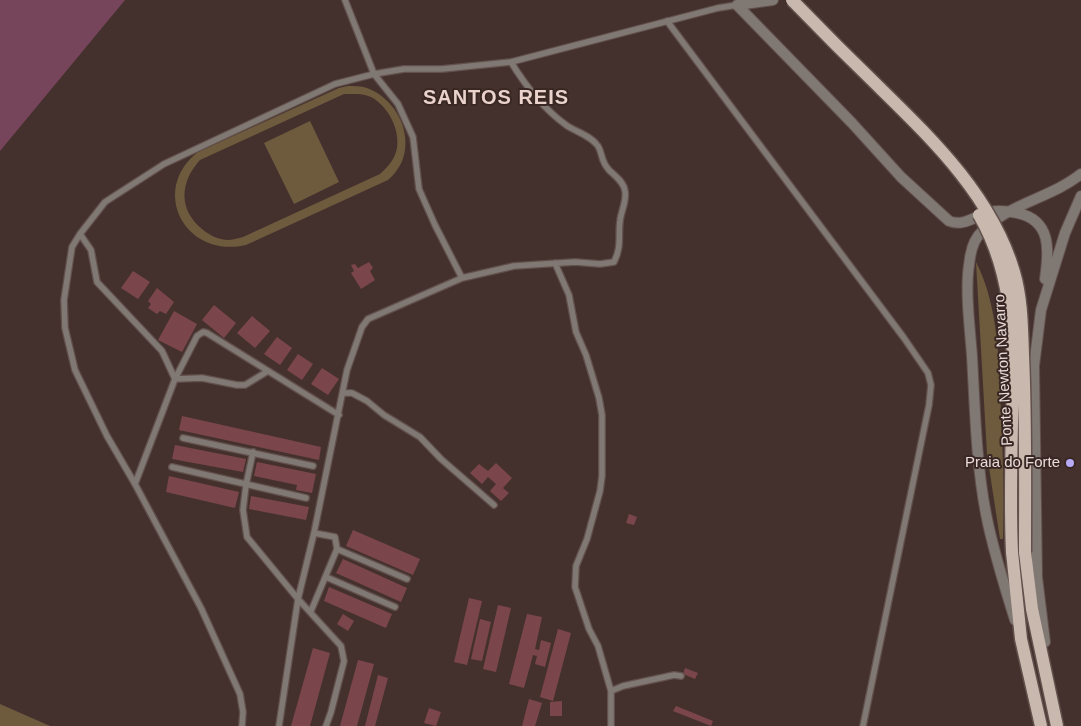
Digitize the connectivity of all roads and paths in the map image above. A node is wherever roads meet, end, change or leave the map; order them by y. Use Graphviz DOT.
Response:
graph roads {
  1 [pos="345,0"];
  2 [pos="773,0"];
  3 [pos="782,0"];
  4 [pos="792,0"];
  5 [pos="737,5"];
  6 [pos="667,21"];
  7 [pos="511,62"];
  8 [pos="374,74"];
  9 [pos="1081,174"];
  10 [pos="1081,196"];
  11 [pos="1010,212"];
  12 [pos="80,234"];
  13 [pos="555,263"];
  14 [pos="462,278"];
  15 [pos="1041,310"];
  16 [pos="268,371"];
  17 [pos="175,379"];
  18 [pos="342,393"];
  19 [pos="338,414"];
  20 [pos="183,438"];
  21 [pos="253,452"];
  22 [pos="313,466"];
  23 [pos="172,467"];
  24 [pos="135,484"];
  25 [pos="246,485"];
  26 [pos="306,498"];
  27 [pos="494,505"];
  28 [pos="314,533"];
  29 [pos="337,549"];
  30 [pos="1018,552"];
  31 [pos="326,577"];
  32 [pos="407,579"];
  33 [pos="298,599"];
  34 [pos="395,607"];
  35 [pos="310,611"];
  36 [pos="1022,639"];
  37 [pos="681,676"];
  38 [pos="611,691"];
  39 [pos="1056,720"];
  40 [pos="242,726"];
  41 [pos="279,726"];
  42 [pos="326,726"];
  43 [pos="611,726"];
  44 [pos="863,726"];
  45 [pos="1041,726"];
  1 -- 8 [label="lane"];
  2 -- 5 [label="street"];
  3 -- 30 [label="main road, Ponte Newton Navarro, bridge"];
  4 -- 30 [label="main road, Ponte Newton Navarro, bridge"];
  5 -- 6 [label="lane"];
  5 -- 11 [label="street"];
  6 -- 7 [label="lane"];
  6 -- 44 [label="lane"];
  7 -- 8 [label="lane"];
  7 -- 13 [label="lane"];
  8 -- 12 [label="lane"];
  8 -- 14 [label="lane"];
  9 -- 11 [label="street"];
  10 -- 15 [label="street"];
  11 -- 15 [label="street"];
  11 -- 36 [label="street"];
  12 -- 17 [label="lane"];
  12 -- 24 [label="lane"];
  13 -- 14 [label="lane"];
  13 -- 38 [label="lane"];
  14 -- 18 [label="lane"];
  15 -- 39 [label="street"];
  16 -- 17 [label="lane"];
  16 -- 17 [label="lane"];
  16 -- 19 [label="lane"];
  17 -- 24 [label="lane"];
  18 -- 19 [label="lane"];
  18 -- 27 [label="lane"];
  19 -- 28 [label="lane"];
  20 -- 21 [label="lane"];
  21 -- 22 [label="lane"];
  21 -- 25 [label="lane"];
  23 -- 25 [label="lane"];
  24 -- 40 [label="lane"];
  25 -- 26 [label="lane"];
  25 -- 33 [label="lane"];
  28 -- 29 [label="lane"];
  28 -- 33 [label="lane"];
  29 -- 31 [label="lane"];
  29 -- 32 [label="lane"];
  30 -- 36 [label="main road"];
  30 -- 39 [label="main road"];
  31 -- 34 [label="lane"];
  31 -- 35 [label="lane"];
  33 -- 35 [label="lane"];
  33 -- 41 [label="lane"];
  35 -- 42 [label="lane"];
  36 -- 45 [label="main road"];
  37 -- 38 [label="lane"];
  38 -- 43 [label="lane"];
}
